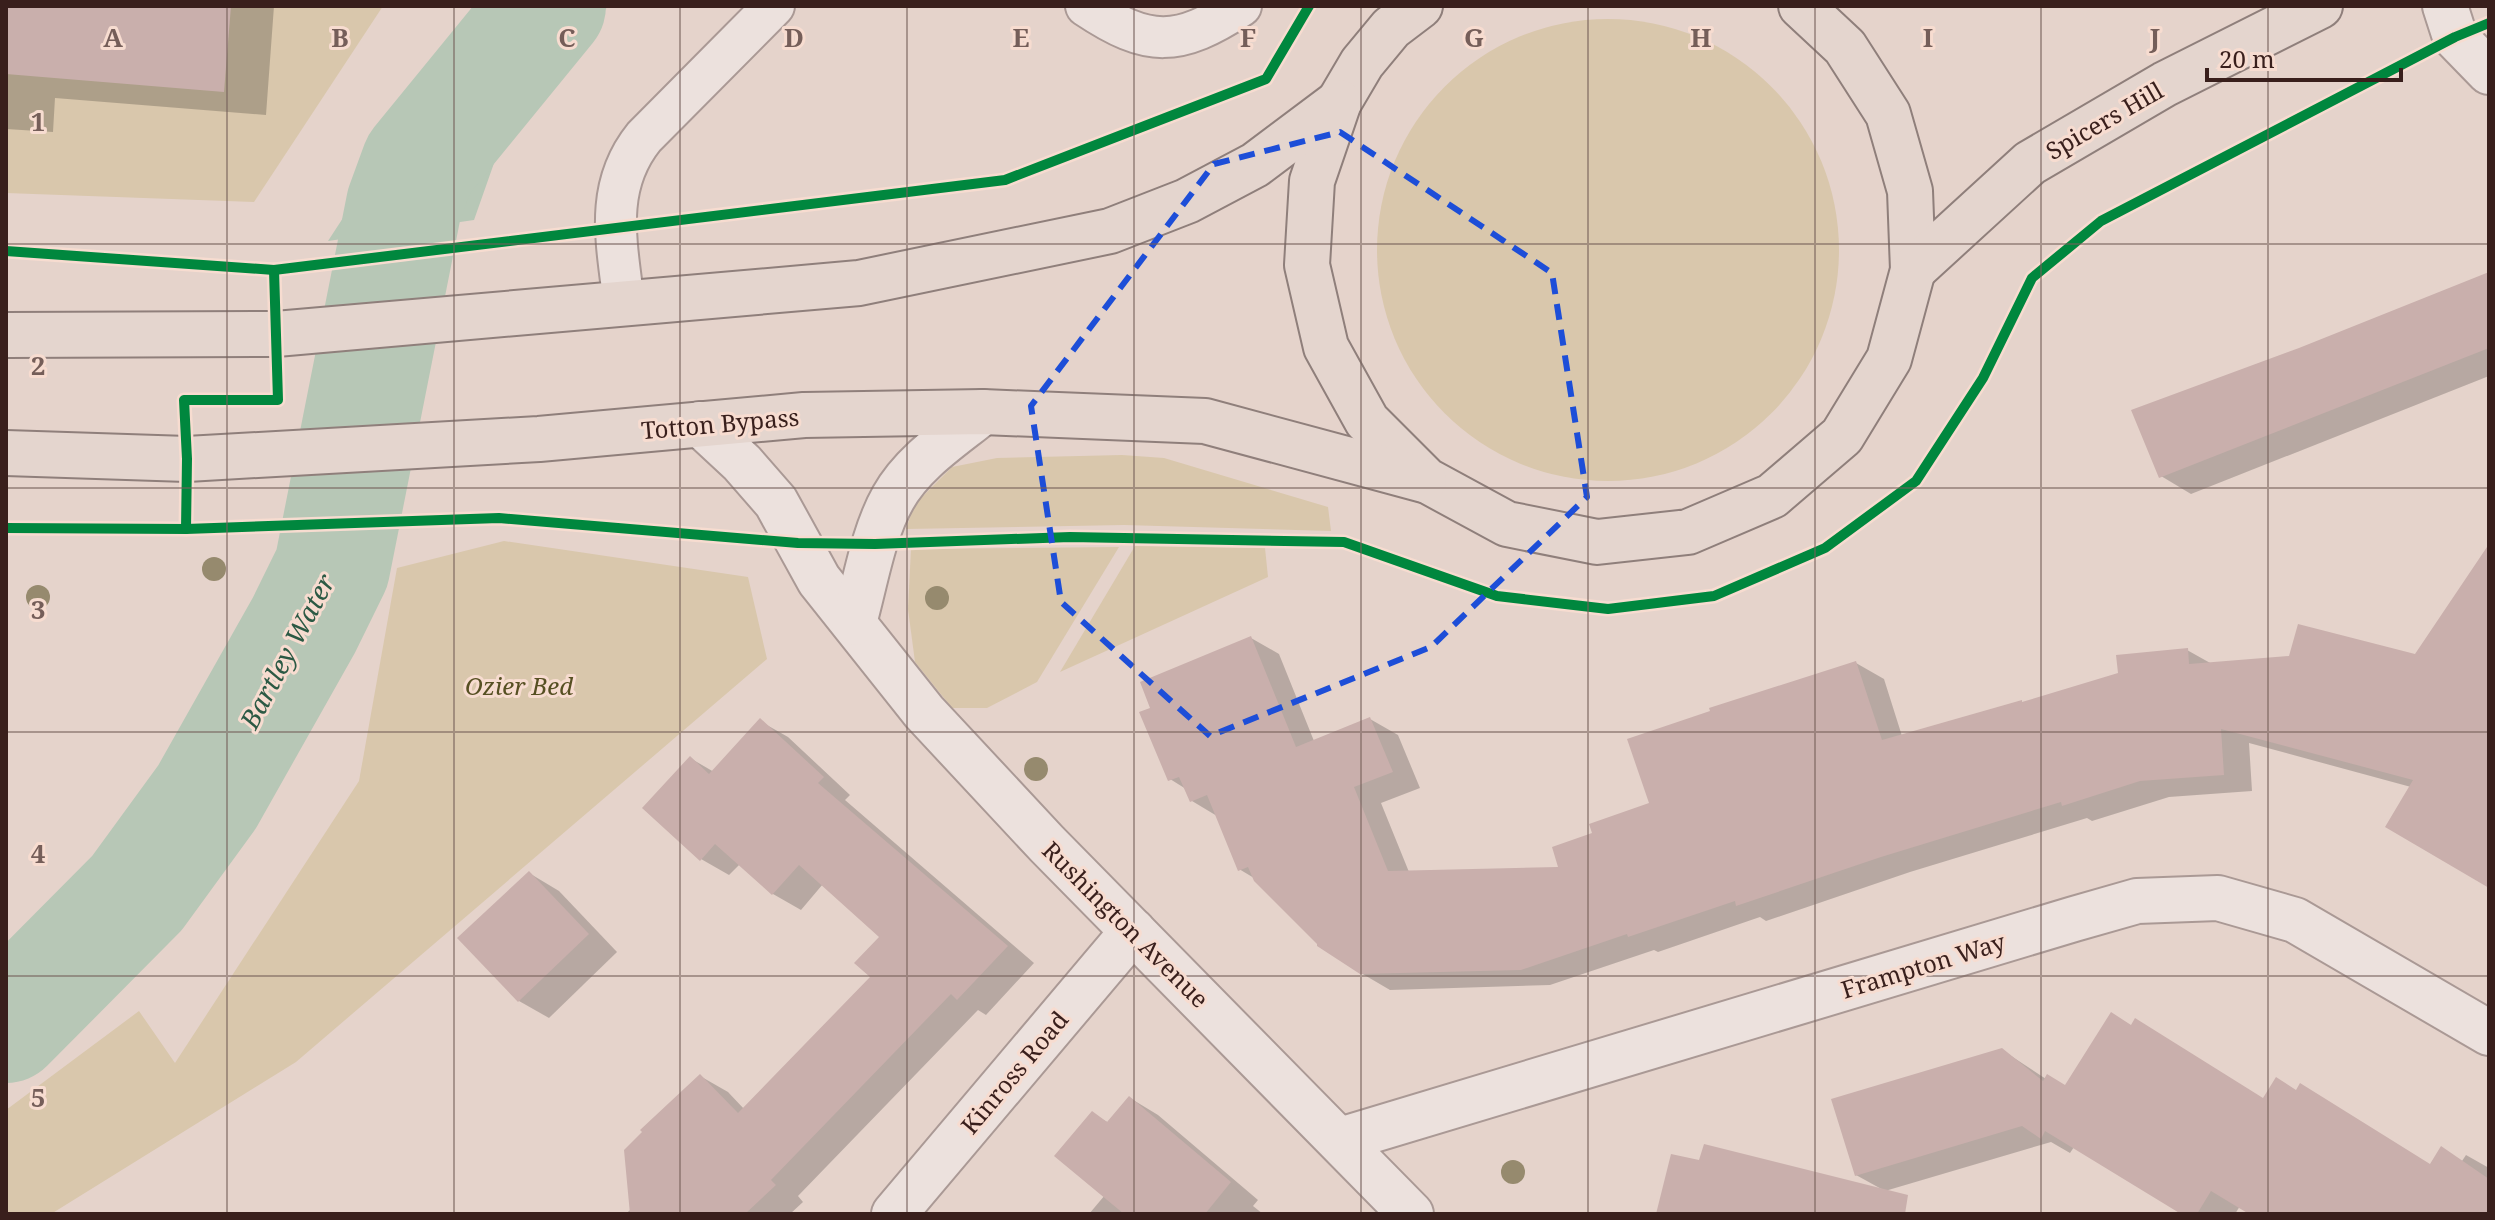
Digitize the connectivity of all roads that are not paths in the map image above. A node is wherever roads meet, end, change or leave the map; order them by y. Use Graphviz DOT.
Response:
graph roads {
  1 [pos="774,6"];
  2 [pos="1086,6"];
  3 [pos="1241,6"];
  4 [pos="1801,6"];
  5 [pos="2320,6"];
  6 [pos="2445,6"];
  7 [pos="1404,13"];
  8 [pos="2489,72"];
  9 [pos="1339,102"];
  10 [pos="1913,270"];
  11 [pos="624,304"];
  12 [pos="6,335"];
  13 [pos="983,412"];
  14 [pos="700,424"];
  15 [pos="6,453"];
  16 [pos="1426,480"];
  17 [pos="854,623"];
  18 [pos="1133,931"];
  19 [pos="2489,1033"];
  20 [pos="1340,1140"];
  21 [pos="894,1214"];
  22 [pos="1411,1214"];
  1 -- 11 [label="lane"];
  2 -- 3 [label="lane"];
  4 -- 10 [label="main road"];
  5 -- 10 [label="main road, Spicers Hill"];
  6 -- 8 [label="street"];
  7 -- 9 [label="main road"];
  9 -- 11 [label="main road"];
  9 -- 16 [label="main road"];
  10 -- 16 [label="main road"];
  11 -- 12 [label="main road"];
  13 -- 14 [label="main road, Totton Bypass"];
  13 -- 16 [label="main road, Totton Bypass"];
  13 -- 17 [label="street"];
  14 -- 15 [label="main road, Totton Bypass"];
  14 -- 17 [label="street, Rushington Avenue"];
  17 -- 18 [label="street, Rushington Avenue"];
  18 -- 20 [label="street, Rushington Avenue"];
  18 -- 21 [label="street, Kinross Road"];
  19 -- 20 [label="street, Frampton Way"];
  20 -- 22 [label="street, Rushington Avenue"];
}
